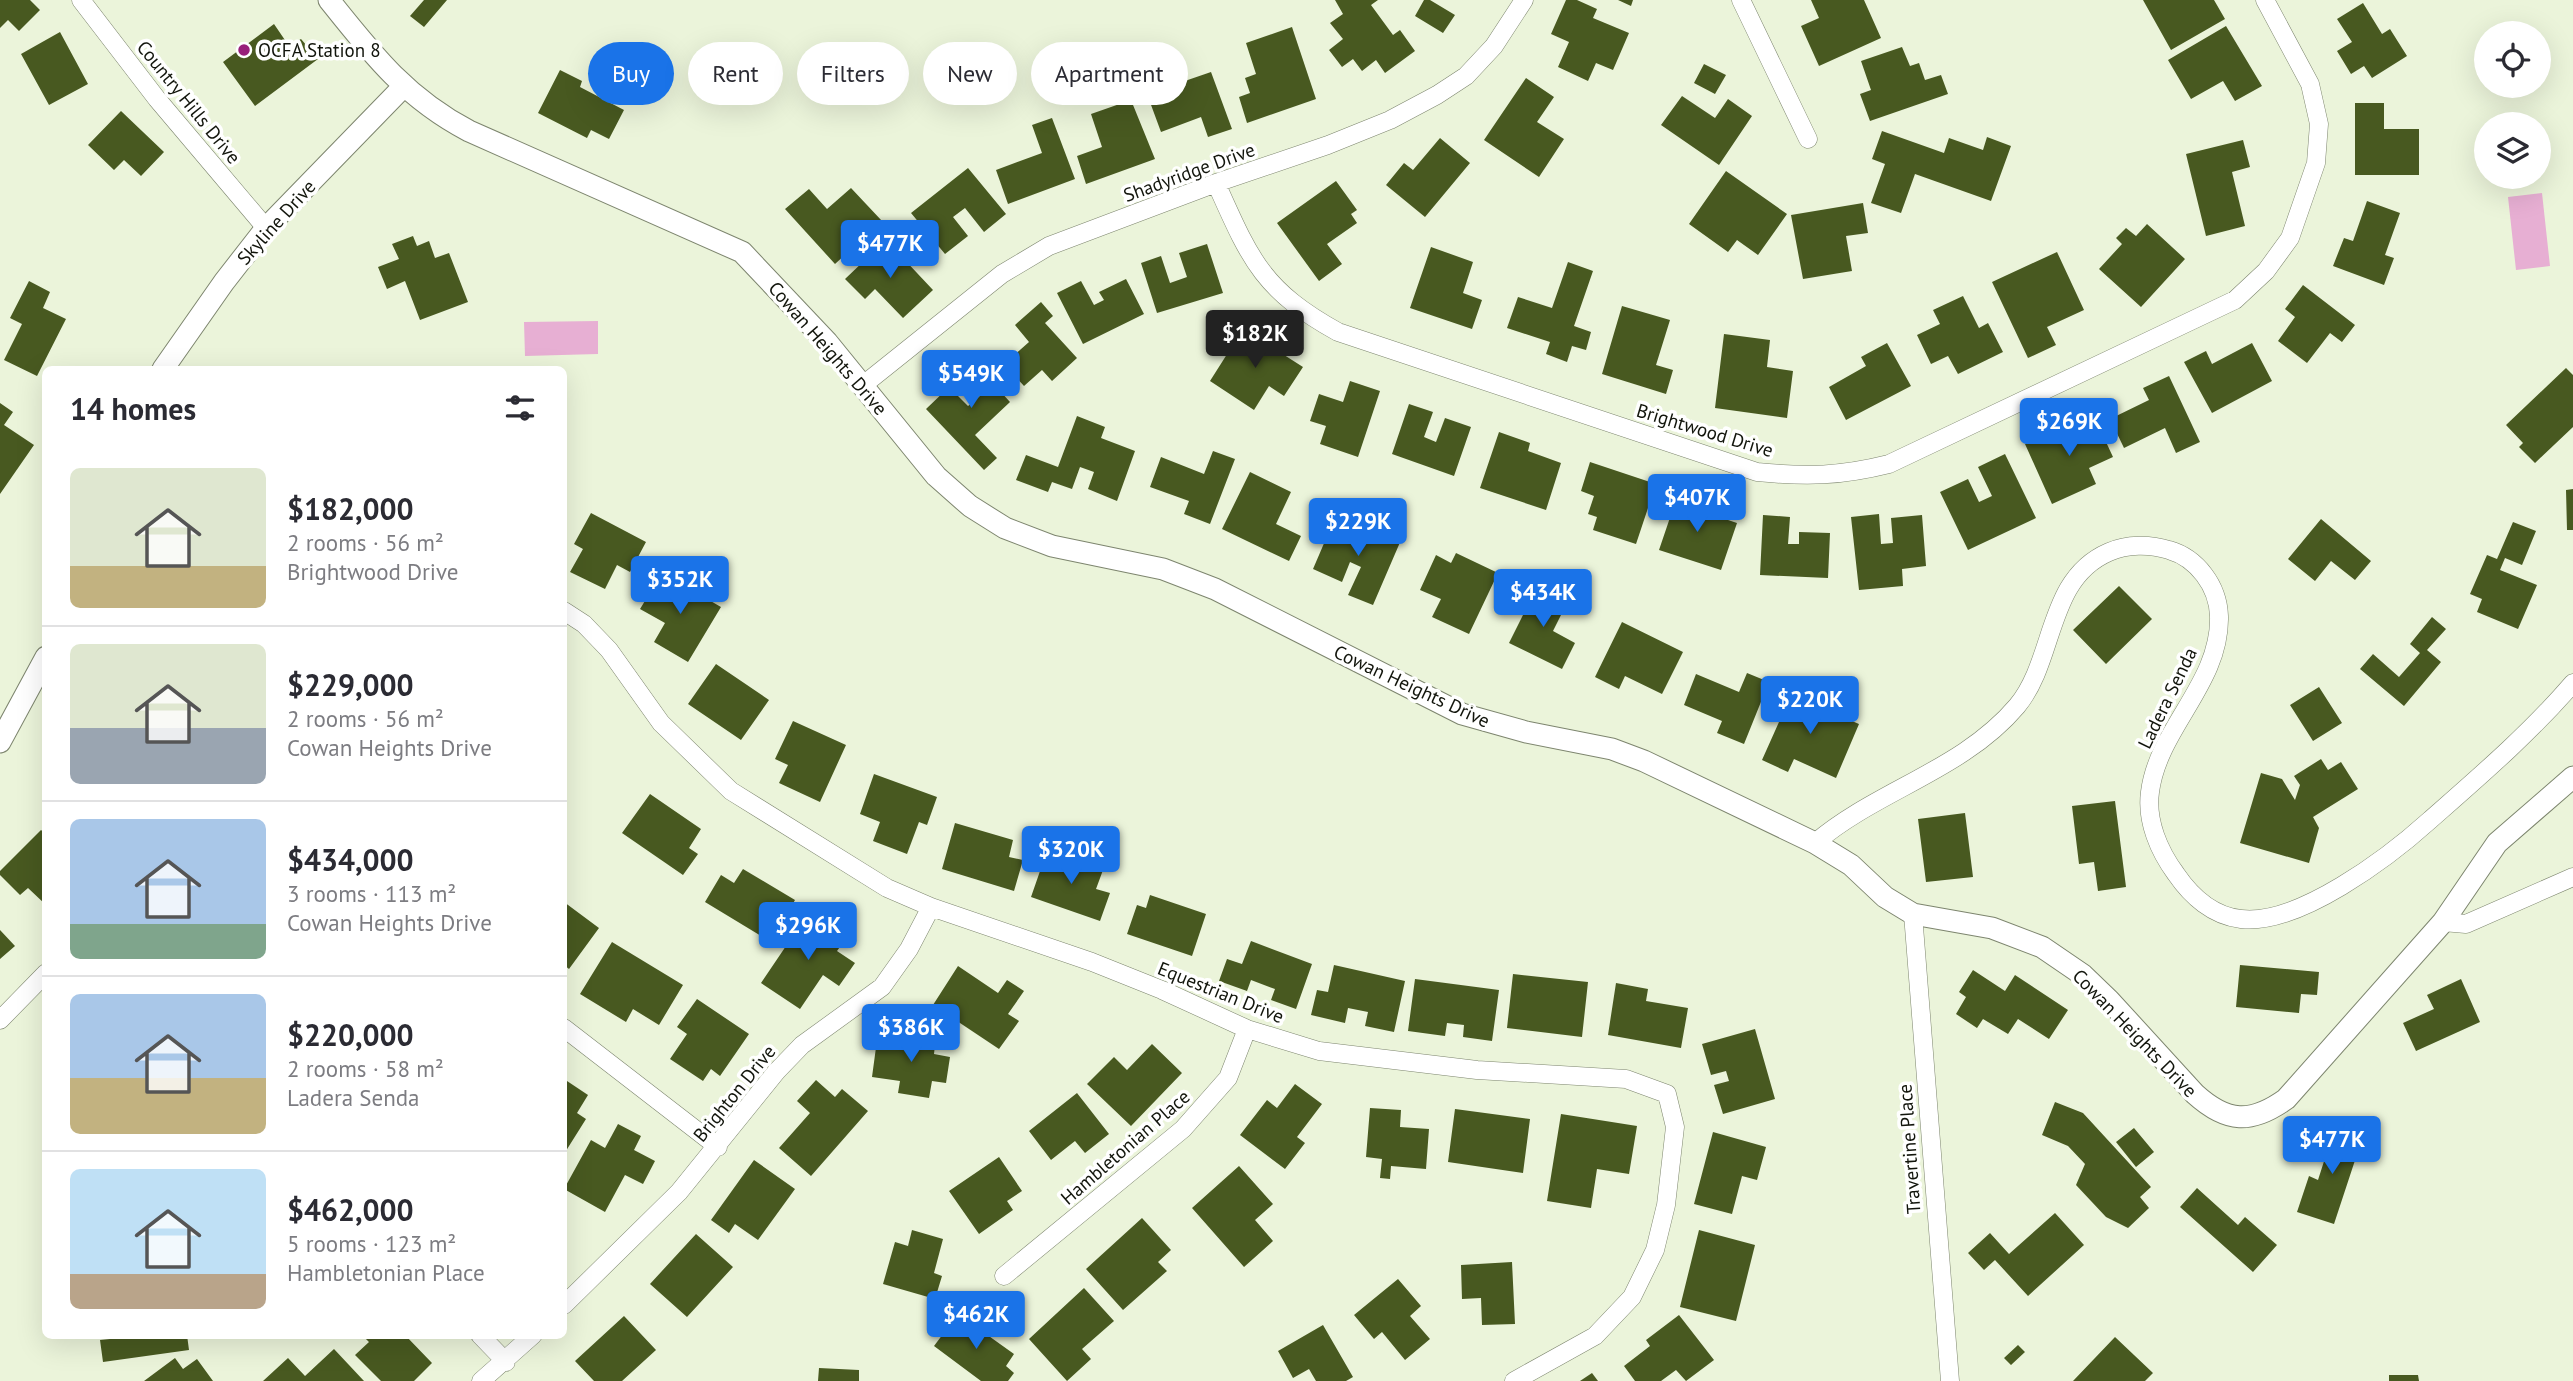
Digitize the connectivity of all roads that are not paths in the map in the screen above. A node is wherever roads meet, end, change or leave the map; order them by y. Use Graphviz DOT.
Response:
graph roads {
  1 [pos="81,0"];
  2 [pos="329,0"];
  3 [pos="1524,0"];
  4 [pos="1741,0"];
  5 [pos="2265,0"];
  6 [pos="403,87"];
  7 [pos="1808,139"];
  8 [pos="1216,183"];
  9 [pos="267,228"];
  10 [pos="165,366"];
  11 [pos="862,386"];
  12 [pos="567,613"];
  13 [pos="42,664"];
  14 [pos="2573,683"];
  15 [pos="0,742"];
  16 [pos="2573,777"];
  17 [pos="1815,843"];
  18 [pos="2573,877"];
  19 [pos="931,907"];
  20 [pos="1913,914"];
  21 [pos="2443,922"];
  22 [pos="42,977"];
  23 [pos="0,1020"];
  24 [pos="1248,1029"];
  25 [pos="567,1030"];
  26 [pos="718,1147"];
  27 [pos="1004,1276"];
  28 [pos="567,1302"];
  29 [pos="485,1339"];
  30 [pos="529,1339"];
  31 [pos="506,1362"];
  32 [pos="481,1381"];
  33 [pos="1514,1381"];
  34 [pos="1950,1381"];
  1 -- 9 [label="street, Country Hills Drive"];
  2 -- 6 [label="street, Cowan Heights Drive"];
  3 -- 8 [label="street, Shadyridge Drive"];
  4 -- 7 [label="street"];
  5 -- 8 [label="street, Brightwood Drive"];
  6 -- 9 [label="street, Skyline Drive"];
  6 -- 11 [label="street, Cowan Heights Drive"];
  8 -- 11 [label="street, Shadyridge Drive"];
  9 -- 10 [label="street, Skyline Drive"];
  11 -- 17 [label="street, Cowan Heights Drive"];
  12 -- 19 [label="street, Equestrian Drive"];
  13 -- 15 [label="street"];
  14 -- 17 [label="street, Ladera Senda"];
  16 -- 21 [label="street, Cowan Heights Drive"];
  17 -- 20 [label="street, Cowan Heights Drive"];
  18 -- 21 [label="street"];
  19 -- 24 [label="street, Equestrian Drive"];
  19 -- 26 [label="street, Brighton Drive"];
  20 -- 21 [label="street, Cowan Heights Drive"];
  20 -- 34 [label="street, Travertine Place"];
  22 -- 23 [label="street"];
  24 -- 27 [label="street, Hambletonian Place"];
  24 -- 33 [label="street, Equestrian Drive"];
  25 -- 26 [label="street"];
  26 -- 28 [label="street, Brighton Drive"];
  29 -- 31 [label="street"];
  30 -- 31 [label="street"];
  31 -- 32 [label="street"];
}
